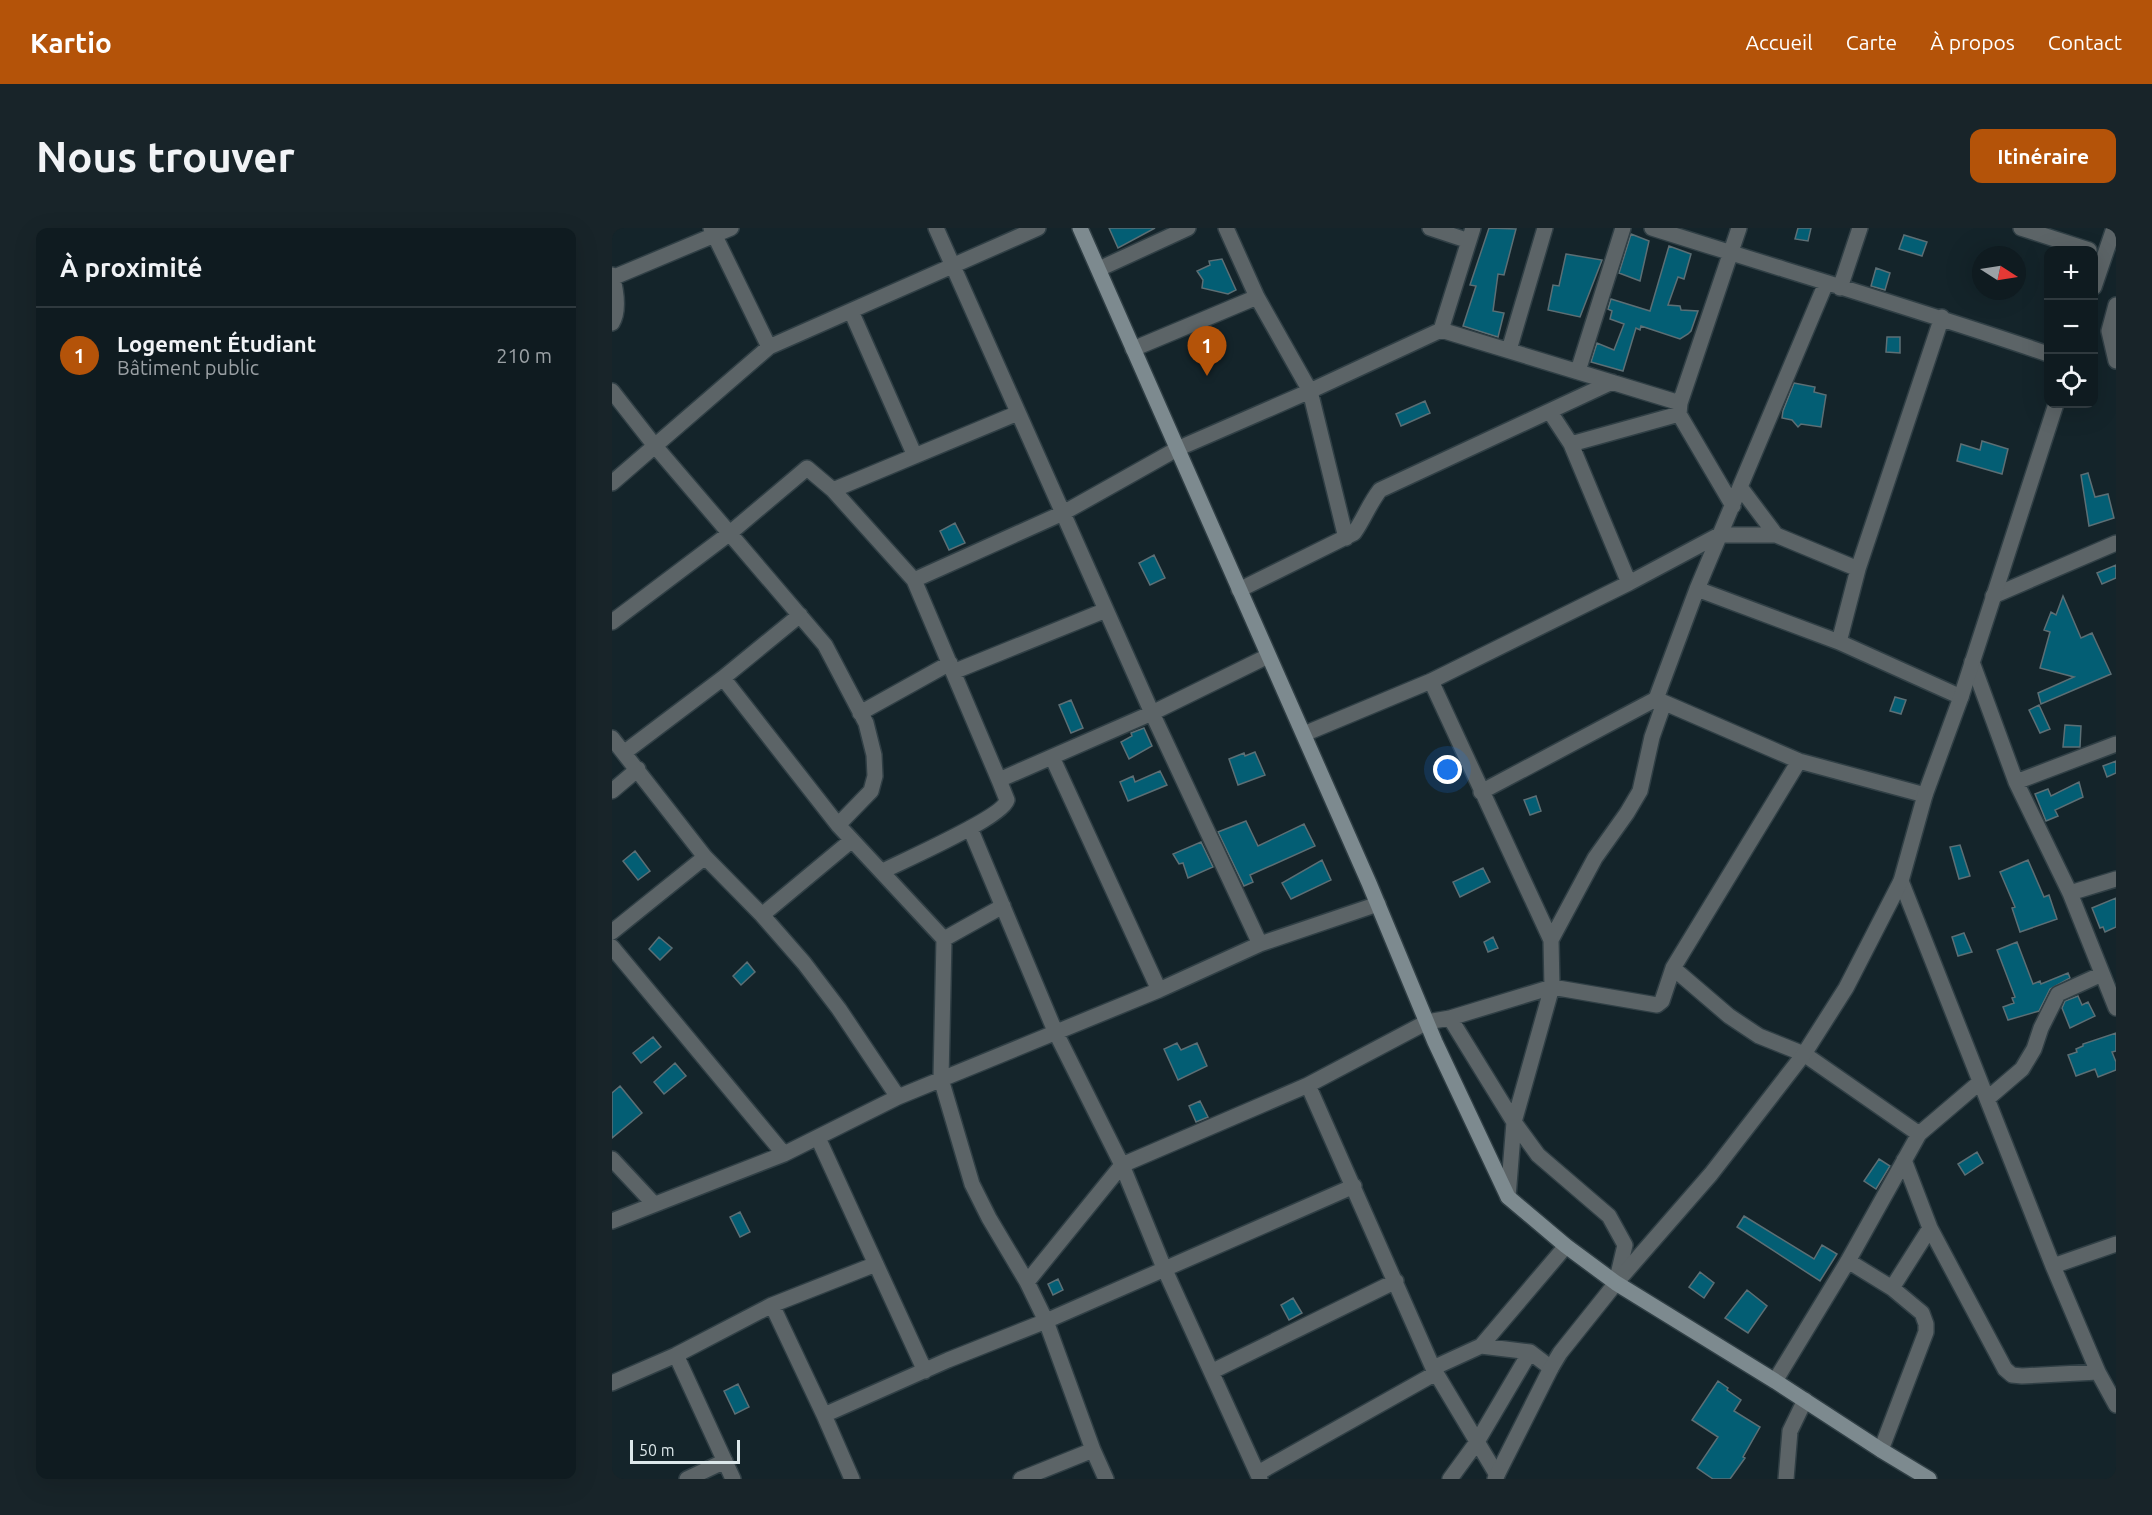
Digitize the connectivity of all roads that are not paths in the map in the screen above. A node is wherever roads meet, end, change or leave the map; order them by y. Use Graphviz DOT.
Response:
graph roads {
  1 [pos="731,228"];
  2 [pos="936,228"];
  3 [pos="1038,228"];
  4 [pos="1080,228"];
  5 [pos="1188,228"];
  6 [pos="1226,228"];
  7 [pos="1430,228"];
  8 [pos="1545,228"];
  9 [pos="1623,228"];
  10 [pos="1652,228"];
  11 [pos="1739,228"];
  12 [pos="1860,228"];
  13 [pos="2021,228"];
  14 [pos="2114,228"];
  15 [pos="712,232"];
  16 [pos="1471,234"];
  17 [pos="2075,246"];
  18 [pos="2098,250"];
  19 [pos="1731,253"];
  20 [pos="953,266"];
  21 [pos="1099,269"];
  22 [pos="612,277"];
  23 [pos="1833,286"];
  24 [pos="1257,297"];
  25 [pos="2116,305"];
  26 [pos="851,311"];
  27 [pos="1942,317"];
  28 [pos="612,323"];
  29 [pos="1441,330"];
  30 [pos="769,347"];
  31 [pos="1132,349"];
  32 [pos="1509,350"];
  33 [pos="2044,352"];
  34 [pos="2116,361"];
  35 [pos="1578,371"];
  36 [pos="1612,382"];
  37 [pos="612,391"];
  38 [pos="1310,391"];
  39 [pos="1679,408"];
  40 [pos="2055,408"];
  41 [pos="1550,412"];
  42 [pos="1018,413"];
  43 [pos="1571,444"];
  44 [pos="655,446"];
  45 [pos="1177,449"];
  46 [pos="915,456"];
  47 [pos="612,483"];
  48 [pos="1740,487"];
  49 [pos="833,490"];
  50 [pos="1732,506"];
  51 [pos="1063,513"];
  52 [pos="730,533"];
  53 [pos="1719,535"];
  54 [pos="1776,535"];
  55 [pos="1346,538"];
  56 [pos="2116,543"];
  57 [pos="1857,569"];
  58 [pos="914,580"];
  59 [pos="1629,583"];
  60 [pos="1697,589"];
  61 [pos="1239,590"];
  62 [pos="1993,596"];
  63 [pos="1106,610"];
  64 [pos="800,615"];
  65 [pos="612,622"];
  66 [pos="1839,642"];
  67 [pos="1268,656"];
  68 [pos="1972,662"];
  69 [pos="952,668"];
  70 [pos="723,678"];
  71 [pos="1431,681"];
  72 [pos="1960,697"];
  73 [pos="1660,701"];
  74 [pos="1152,712"];
  75 [pos="860,713"];
  76 [pos="1304,734"];
  77 [pos="612,738"];
  78 [pos="2116,744"];
  79 [pos="625,752"];
  80 [pos="1052,757"];
  81 [pos="1799,761"];
  82 [pos="638,769"];
  83 [pos="999,780"];
  84 [pos="2016,782"];
  85 [pos="612,791"];
  86 [pos="1481,792"];
  87 [pos="1925,795"];
  88 [pos="838,825"];
  89 [pos="970,828"];
  90 [pos="852,840"];
  91 [pos="705,857"];
  92 [pos="883,871"];
  93 [pos="2116,879"];
  94 [pos="1901,881"];
  95 [pos="2070,893"];
  96 [pos="1378,904"];
  97 [pos="1003,906"];
  98 [pos="762,915"];
  99 [pos="612,932"];
  100 [pos="944,939"];
  101 [pos="1551,940"];
  102 [pos="1260,944"];
  103 [pos="612,947"];
  104 [pos="1673,968"];
  105 [pos="2102,974"];
  106 [pos="1552,987"];
  107 [pos="1159,990"];
  108 [pos="2116,1008"];
  109 [pos="1450,1018"];
  110 [pos="1427,1022"];
  111 [pos="1055,1031"];
  112 [pos="1804,1054"];
  113 [pos="941,1079"];
  114 [pos="1980,1082"];
  115 [pos="1308,1085"];
  116 [pos="898,1096"];
  117 [pos="1987,1099"];
  118 [pos="1514,1122"];
  119 [pos="1919,1134"];
  120 [pos="819,1137"];
  121 [pos="784,1154"];
  122 [pos="612,1159"];
  123 [pos="1904,1160"];
  124 [pos="1122,1165"];
  125 [pos="1354,1186"];
  126 [pos="1508,1197"];
  127 [pos="654,1204"];
  128 [pos="613,1222"];
  129 [pos="1930,1228"];
  130 [pos="2116,1244"];
  131 [pos="1566,1246"];
  132 [pos="1848,1261"];
  133 [pos="876,1264"];
  134 [pos="2053,1266"];
  135 [pos="1164,1268"];
  136 [pos="1396,1281"];
  137 [pos="1027,1282"];
  138 [pos="1616,1283"];
  139 [pos="1892,1288"];
  140 [pos="772,1305"];
  141 [pos="1046,1322"];
  142 [pos="1480,1346"];
  143 [pos="1530,1352"];
  144 [pos="676,1355"];
  145 [pos="1551,1368"];
  146 [pos="1435,1370"];
  147 [pos="925,1371"];
  148 [pos="1213,1371"];
  149 [pos="2098,1372"];
  150 [pos="1775,1381"];
  151 [pos="612,1383"];
  152 [pos="1805,1400"];
  153 [pos="2116,1405"];
  154 [pos="824,1415"];
  155 [pos="1477,1442"];
  156 [pos="1094,1450"];
  157 [pos="1881,1450"];
  158 [pos="725,1461"];
  159 [pos="1259,1476"];
  160 [pos="1496,1477"];
  161 [pos="687,1479"];
  162 [pos="734,1479"];
  163 [pos="852,1479"];
  164 [pos="1022,1479"];
  165 [pos="1106,1479"];
  166 [pos="1450,1479"];
  167 [pos="1786,1479"];
  168 [pos="1929,1479"];
  1 -- 15 [label="street"];
  2 -- 20 [label="street"];
  3 -- 20 [label="street"];
  4 -- 21 [label="main road"];
  5 -- 21 [label="street"];
  6 -- 24 [label="street"];
  7 -- 16 [label="street"];
  8 -- 32 [label="street"];
  9 -- 35 [label="street"];
  10 -- 19 [label="street"];
  11 -- 19 [label="street"];
  12 -- 23 [label="street"];
  13 -- 17 [label="street"];
  14 -- 18 [label="street"];
  15 -- 22 [label="street"];
  15 -- 30 [label="street"];
  16 -- 29 [label="street"];
  19 -- 23 [label="street"];
  19 -- 39 [label="street"];
  20 -- 26 [label="street"];
  20 -- 42 [label="street"];
  21 -- 31 [label="main road"];
  22 -- 28 [label="street"];
  23 -- 27 [label="street"];
  23 -- 48 [label="street"];
  24 -- 31 [label="street"];
  24 -- 38 [label="street"];
  25 -- 34 [label="street"];
  26 -- 30 [label="street"];
  26 -- 46 [label="street"];
  27 -- 33 [label="street"];
  27 -- 57 [label="street"];
  29 -- 32 [label="street"];
  29 -- 38 [label="street"];
  30 -- 44 [label="street"];
  31 -- 45 [label="main road"];
  32 -- 35 [label="street"];
  35 -- 36 [label="street"];
  36 -- 39 [label="street"];
  36 -- 41 [label="street"];
  37 -- 44 [label="street"];
  38 -- 45 [label="street"];
  38 -- 55 [label="street"];
  39 -- 43 [label="street"];
  39 -- 50 [label="street"];
  40 -- 62 [label="street"];
  41 -- 43 [label="street"];
  41 -- 55 [label="street"];
  42 -- 46 [label="street"];
  42 -- 51 [label="street"];
  43 -- 59 [label="street"];
  44 -- 47 [label="street"];
  44 -- 52 [label="street"];
  45 -- 51 [label="street"];
  45 -- 61 [label="main road"];
  46 -- 49 [label="street"];
  48 -- 50 [label="street"];
  48 -- 54 [label="street"];
  49 -- 52 [label="street"];
  49 -- 58 [label="street"];
  50 -- 53 [label="street"];
  51 -- 58 [label="street"];
  51 -- 63 [label="street"];
  52 -- 64 [label="street"];
  52 -- 65 [label="street"];
  53 -- 54 [label="street"];
  53 -- 59 [label="street"];
  53 -- 60 [label="street"];
  54 -- 57 [label="street"];
  55 -- 61 [label="street"];
  56 -- 62 [label="street"];
  57 -- 66 [label="street"];
  58 -- 69 [label="street"];
  59 -- 71 [label="street"];
  60 -- 66 [label="street"];
  60 -- 73 [label="street"];
  61 -- 67 [label="main road"];
  62 -- 68 [label="street"];
  63 -- 69 [label="street"];
  63 -- 74 [label="street"];
  64 -- 70 [label="street"];
  64 -- 75 [label="street"];
  66 -- 72 [label="street"];
  67 -- 74 [label="street"];
  67 -- 76 [label="main road"];
  68 -- 72 [label="street"];
  68 -- 84 [label="street"];
  69 -- 75 [label="street"];
  69 -- 83 [label="street"];
  70 -- 79 [label="street"];
  70 -- 88 [label="street"];
  71 -- 76 [label="street"];
  71 -- 86 [label="street"];
  72 -- 87 [label="street"];
  73 -- 81 [label="street"];
  73 -- 86 [label="street"];
  73 -- 101 [label="street"];
  74 -- 80 [label="street"];
  74 -- 102 [label="street"];
  75 -- 88 [label="street"];
  76 -- 96 [label="main road"];
  77 -- 79 [label="street"];
  78 -- 84 [label="street"];
  79 -- 82 [label="street"];
  80 -- 83 [label="street"];
  80 -- 107 [label="street"];
  81 -- 87 [label="street"];
  81 -- 104 [label="street"];
  82 -- 85 [label="street"];
  82 -- 91 [label="street"];
  83 -- 89 [label="street"];
  84 -- 95 [label="street"];
  86 -- 101 [label="street"];
  87 -- 94 [label="street"];
  88 -- 90 [label="street"];
  89 -- 92 [label="street"];
  89 -- 97 [label="street"];
  90 -- 92 [label="street"];
  90 -- 98 [label="street"];
  91 -- 98 [label="street"];
  91 -- 99 [label="street"];
  92 -- 100 [label="street"];
  93 -- 95 [label="street"];
  94 -- 112 [label="street"];
  94 -- 114 [label="street"];
  95 -- 105 [label="street"];
  96 -- 102 [label="street"];
  96 -- 110 [label="main road"];
  97 -- 100 [label="street"];
  97 -- 111 [label="street"];
  98 -- 116 [label="street"];
  100 -- 113 [label="street"];
  101 -- 106 [label="street"];
  102 -- 107 [label="street"];
  103 -- 121 [label="street"];
  104 -- 106 [label="street"];
  104 -- 112 [label="street"];
  105 -- 108 [label="street"];
  105 -- 117 [label="street"];
  106 -- 109 [label="street"];
  106 -- 118 [label="street"];
  107 -- 111 [label="street"];
  109 -- 110 [label="street"];
  109 -- 118 [label="street"];
  110 -- 115 [label="street"];
  110 -- 126 [label="main road"];
  111 -- 113 [label="street"];
  111 -- 124 [label="street"];
  112 -- 119 [label="street"];
  112 -- 138 [label="street"];
  113 -- 116 [label="street"];
  113 -- 137 [label="street"];
  114 -- 117 [label="street"];
  114 -- 119 [label="street"];
  115 -- 124 [label="street"];
  115 -- 125 [label="street"];
  116 -- 120 [label="street"];
  117 -- 134 [label="street"];
  118 -- 126 [label="street"];
  118 -- 138 [label="street"];
  119 -- 123 [label="street"];
  120 -- 121 [label="street"];
  120 -- 133 [label="street"];
  121 -- 127 [label="street"];
  122 -- 127 [label="street"];
  123 -- 129 [label="street"];
  123 -- 132 [label="street"];
  124 -- 135 [label="street"];
  124 -- 137 [label="street"];
  125 -- 135 [label="street"];
  125 -- 136 [label="street"];
  126 -- 131 [label="main road"];
  127 -- 128 [label="street"];
  129 -- 139 [label="street"];
  129 -- 149 [label="street"];
  130 -- 134 [label="street"];
  131 -- 138 [label="main road"];
  131 -- 142 [label="street"];
  132 -- 139 [label="street"];
  132 -- 150 [label="street"];
  133 -- 140 [label="street"];
  133 -- 147 [label="street"];
  134 -- 149 [label="street"];
  135 -- 141 [label="street"];
  135 -- 148 [label="street"];
  136 -- 146 [label="street"];
  136 -- 148 [label="street"];
  137 -- 141 [label="street"];
  138 -- 145 [label="street"];
  138 -- 150 [label="main road"];
  139 -- 157 [label="street"];
  140 -- 144 [label="street"];
  140 -- 154 [label="street"];
  141 -- 147 [label="street"];
  141 -- 156 [label="street"];
  142 -- 143 [label="street"];
  142 -- 146 [label="street"];
  143 -- 145 [label="street"];
  143 -- 155 [label="street"];
  144 -- 151 [label="street"];
  144 -- 158 [label="street"];
  145 -- 160 [label="street"];
  146 -- 155 [label="street"];
  146 -- 159 [label="street"];
  147 -- 154 [label="street"];
  148 -- 159 [label="street"];
  149 -- 153 [label="street"];
  150 -- 152 [label="main road"];
  152 -- 157 [label="main road"];
  152 -- 167 [label="street"];
  154 -- 163 [label="street"];
  155 -- 160 [label="street"];
  155 -- 166 [label="street"];
  156 -- 164 [label="street"];
  156 -- 165 [label="street"];
  157 -- 168 [label="main road"];
  158 -- 161 [label="street"];
  158 -- 162 [label="street"];
}
